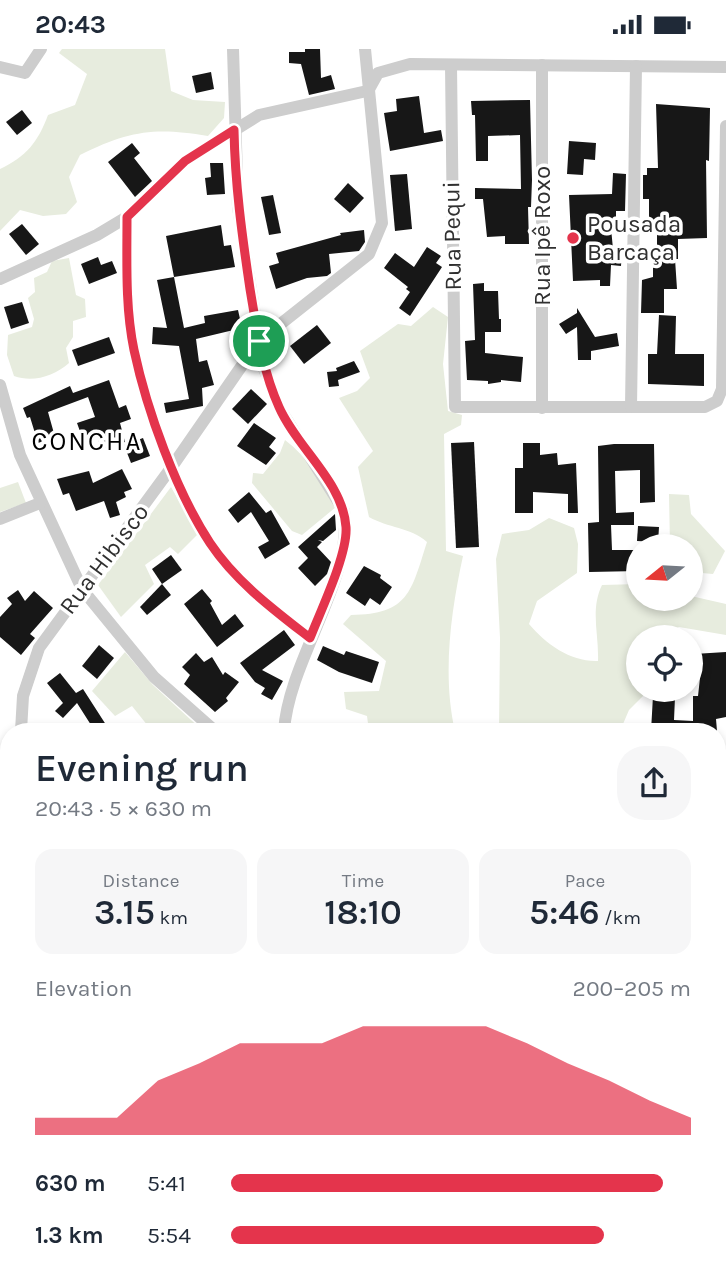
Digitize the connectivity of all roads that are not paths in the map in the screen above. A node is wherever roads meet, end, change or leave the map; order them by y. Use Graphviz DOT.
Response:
graph roads {
  1 [pos="41,49"];
  2 [pos="233,49"];
  3 [pos="365,49"];
  4 [pos="498,49"];
  5 [pos="451,65"];
  6 [pos="498,65"];
  7 [pos="542,65"];
  8 [pos="0,67"];
  9 [pos="636,67"];
  10 [pos="726,67"];
  11 [pos="367,92"];
  12 [pos="726,126"];
  13 [pos="234,130"];
  14 [pos="127,217"];
  15 [pos="0,279"];
  16 [pos="259,341"];
  17 [pos="0,385"];
  18 [pos="631,407"];
  19 [pos="542,408"];
  20 [pos="171,468"];
  21 [pos="40,503"];
  22 [pos="0,519"];
  23 [pos="82,589"];
  24 [pos="310,638"];
  25 [pos="21,723"];
  26 [pos="206,723"];
  27 [pos="285,723"];
  1 -- 8 [label="street"];
  2 -- 13 [label="street"];
  3 -- 11 [label="street, Rua Hibisco"];
  4 -- 6 [label="street"];
  5 -- 6 [label="street"];
  5 -- 11 [label="street"];
  5 -- 19 [label="street, Rua Pequi"];
  6 -- 7 [label="street"];
  7 -- 9 [label="street"];
  7 -- 19 [label="street, Rua Ipê Roxo"];
  9 -- 10 [label="street"];
  9 -- 18 [label="street"];
  11 -- 13 [label="street"];
  11 -- 16 [label="street, Rua Hibisco"];
  12 -- 18 [label="street"];
  13 -- 14 [label="street"];
  13 -- 16 [label="street"];
  14 -- 15 [label="street"];
  14 -- 20 [label="street"];
  16 -- 20 [label="street, Rua Hibisco"];
  16 -- 24 [label="street"];
  17 -- 21 [label="street"];
  18 -- 19 [label="street"];
  20 -- 23 [label="street, Rua Hibisco"];
  20 -- 24 [label="street"];
  21 -- 22 [label="street"];
  21 -- 23 [label="street"];
  23 -- 25 [label="street, Rua Hibisco"];
  23 -- 26 [label="street"];
  24 -- 27 [label="street"];
}
